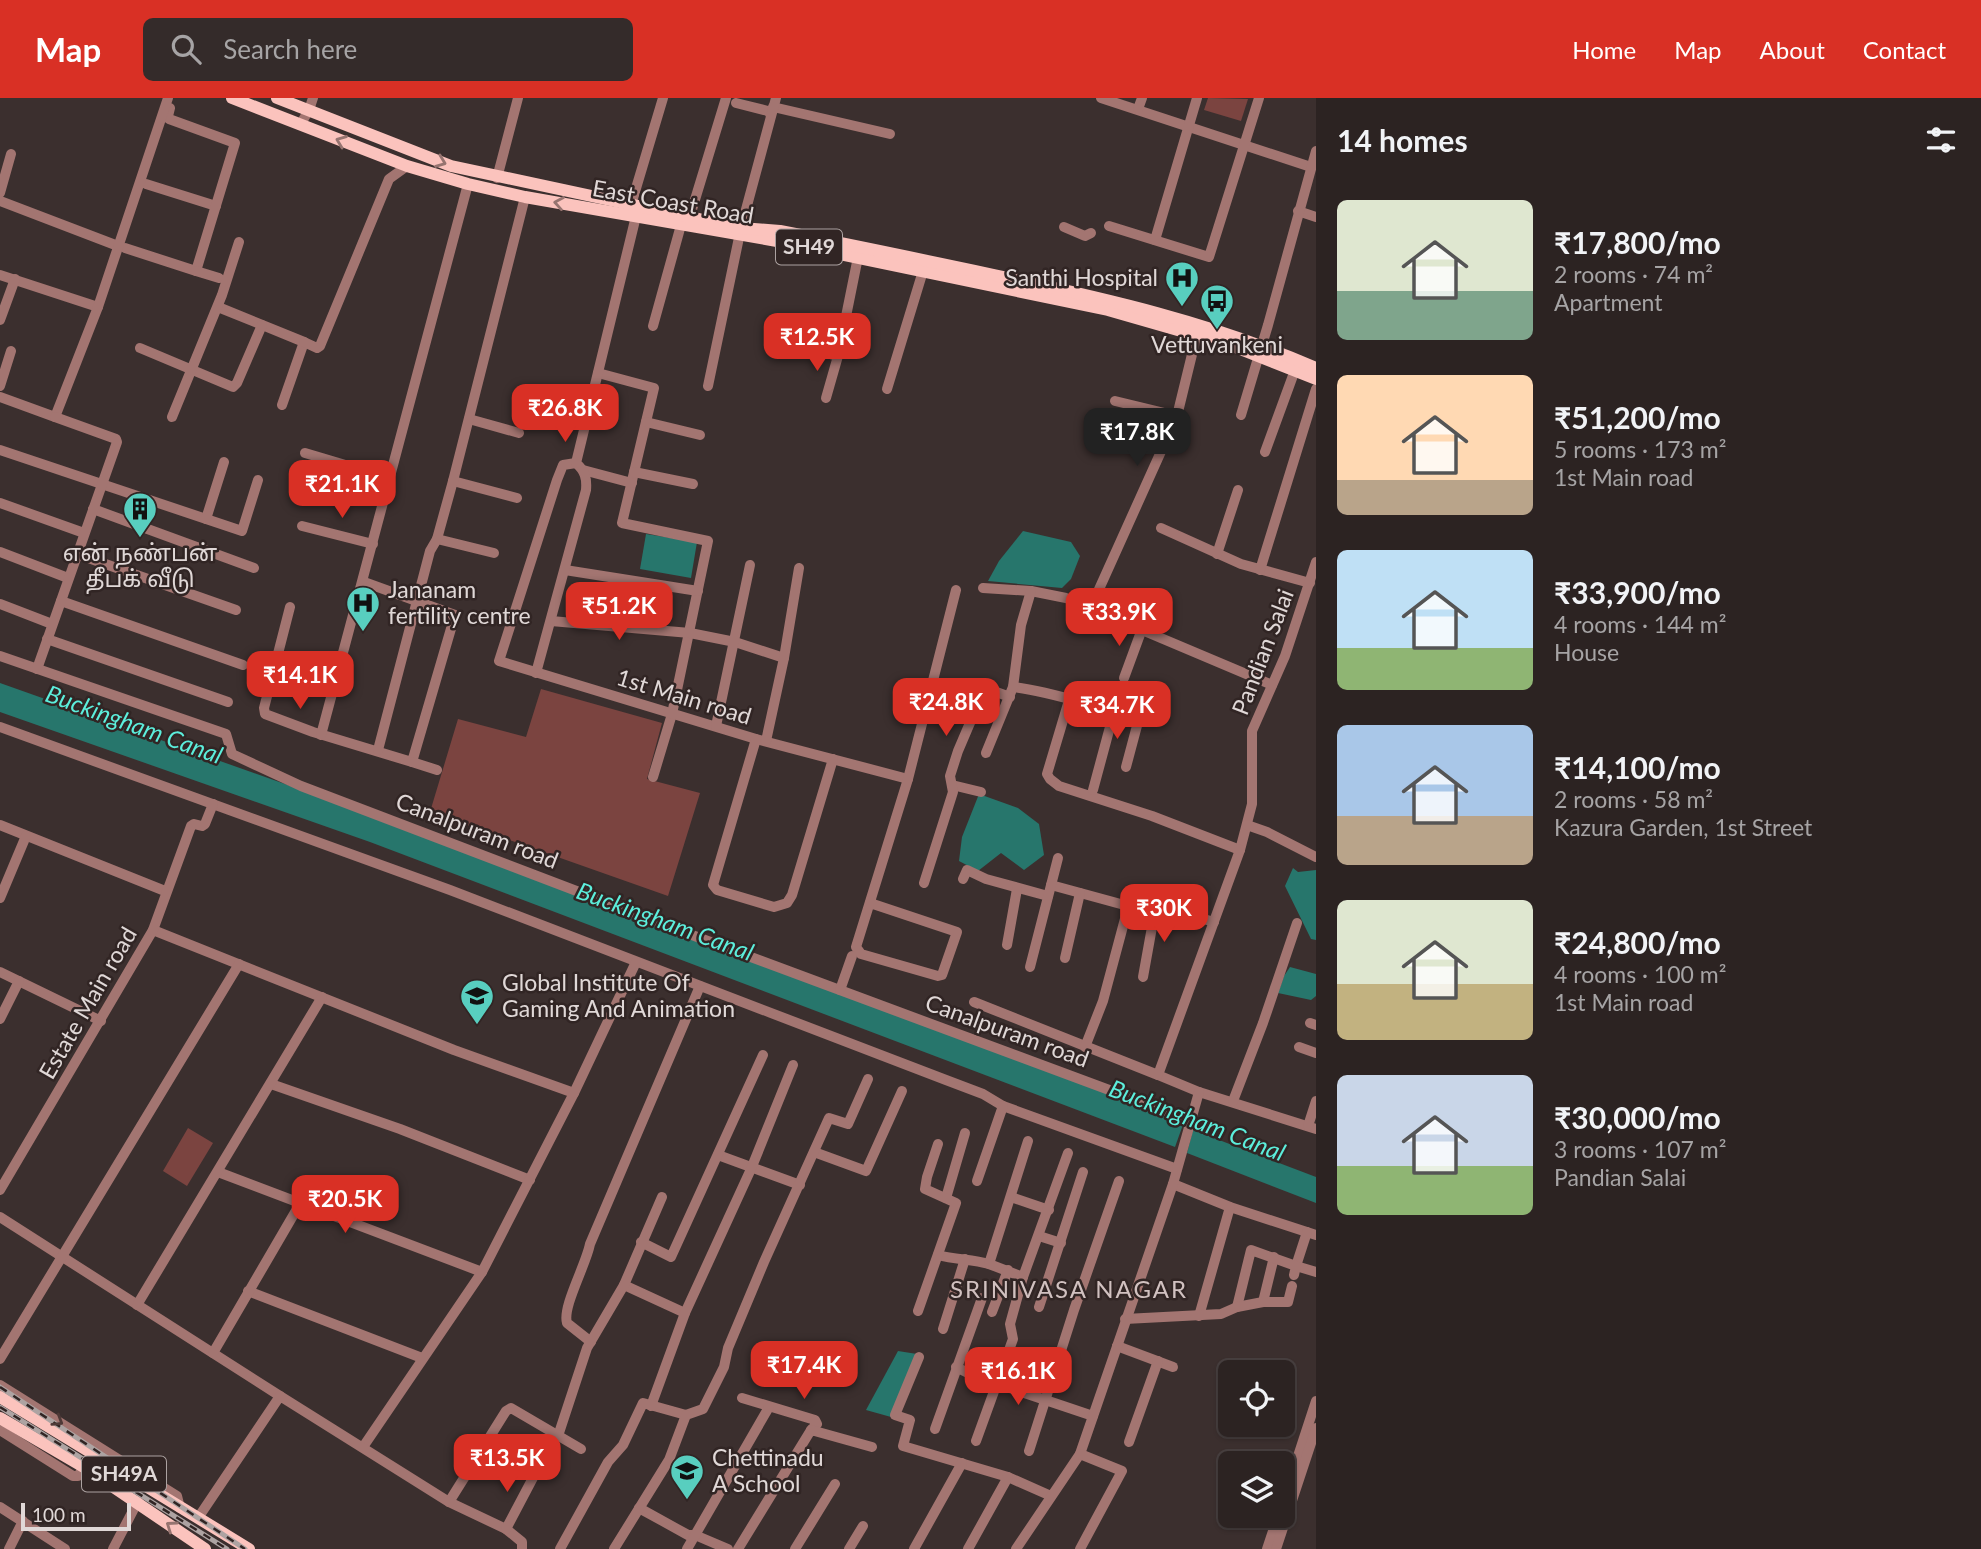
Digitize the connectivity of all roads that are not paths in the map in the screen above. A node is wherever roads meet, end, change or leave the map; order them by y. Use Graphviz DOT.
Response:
graph roads {
  1 [pos="168,98"];
  2 [pos="173,98"];
  3 [pos="232,98"];
  4 [pos="518,98"];
  5 [pos="663,98"];
  6 [pos="1101,98"];
  7 [pos="1142,98"];
  8 [pos="1196,98"];
  9 [pos="1259,98"];
  10 [pos="281,99"];
  11 [pos="731,100"];
  12 [pos="311,104"];
  13 [pos="773,107"];
  14 [pos="1138,109"];
  15 [pos="300,125"];
  16 [pos="1188,127"];
  17 [pos="890,134"];
  18 [pos="1244,146"];
  19 [pos="1316,151"];
  20 [pos="11,154"];
  21 [pos="407,166"];
  22 [pos="1311,167"];
  23 [pos="498,178"];
  24 [pos="146,184"];
  25 [pos="468,184"];
  26 [pos="0,193"];
  27 [pos="525,197"];
  28 [pos="0,201"];
  29 [pos="216,206"];
  30 [pos="635,209"];
  31 [pos="1298,211"];
  32 [pos="1316,217"];
  33 [pos="685,220"];
  34 [pos="1109,226"];
  35 [pos="1064,227"];
  36 [pos="741,232"];
  37 [pos="1091,233"];
  38 [pos="1155,240"];
  39 [pos="239,242"];
  40 [pos="122,247"];
  41 [pos="858,257"];
  42 [pos="197,271"];
  43 [pos="923,271"];
  44 [pos="0,275"];
  45 [pos="219,278"];
  46 [pos="15,279"];
  47 [pos="98,307"];
  48 [pos="218,307"];
  49 [pos="0,320"];
  50 [pos="262,325"];
  51 [pos="653,326"];
  52 [pos="1197,334"];
  53 [pos="304,342"];
  54 [pos="140,348"];
  55 [pos="804,348"];
  56 [pos="1260,350"];
  57 [pos="11,351"];
  58 [pos="838,356"];
  59 [pos="1316,367"];
  60 [pos="192,369"];
  61 [pos="1295,370"];
  62 [pos="598,373"];
  63 [pos="1316,379"];
  64 [pos="0,386"];
  65 [pos="708,386"];
  66 [pos="887,389"];
  67 [pos="1316,389"];
  68 [pos="0,397"];
  69 [pos="826,398"];
  70 [pos="1115,401"];
  71 [pos="282,405"];
  72 [pos="1241,415"];
  73 [pos="1177,416"];
  74 [pos="55,417"];
  75 [pos="172,417"];
  76 [pos="469,419"];
  77 [pos="646,422"];
  78 [pos="519,433"];
  79 [pos="700,435"];
  80 [pos="0,450"];
  81 [pos="1265,452"];
  82 [pos="304,453"];
  83 [pos="224,463"];
  84 [pos="580,466"];
  85 [pos="634,471"];
  86 [pos="389,478"];
  87 [pos="258,480"];
  88 [pos="453,481"];
  89 [pos="632,482"];
  90 [pos="102,484"];
  91 [pos="693,484"];
  92 [pos="1238,490"];
  93 [pos="517,498"];
  94 [pos="0,503"];
  95 [pos="93,509"];
  96 [pos="206,519"];
  97 [pos="302,526"];
  98 [pos="1161,528"];
  99 [pos="84,533"];
  100 [pos="437,539"];
  101 [pos="373,544"];
  102 [pos="0,552"];
  103 [pos="494,553"];
  104 [pos="77,554"];
  105 [pos="1217,554"];
  106 [pos="1316,562"];
  107 [pos="750,565"];
  108 [pos="254,568"];
  109 [pos="799,568"];
  110 [pos="565,569"];
  111 [pos="1261,570"];
  112 [pos="68,578"];
  113 [pos="364,582"];
  114 [pos="1310,583"];
  115 [pos="983,588"];
  116 [pos="956,590"];
  117 [pos="698,591"];
  118 [pos="1031,591"];
  119 [pos="61,601"];
  120 [pos="417,601"];
  121 [pos="0,604"];
  122 [pos="290,607"];
  123 [pos="1091,607"];
  124 [pos="236,610"];
  125 [pos="551,621"];
  126 [pos="52,624"];
  127 [pos="1142,629"];
  128 [pos="690,633"];
  129 [pos="47,639"];
  130 [pos="734,642"];
  131 [pos="0,656"];
  132 [pos="784,658"];
  133 [pos="275,663"];
  134 [pos="243,665"];
  135 [pos="37,669"];
  136 [pos="537,673"];
  137 [pos="1124,678"];
  138 [pos="336,681"];
  139 [pos="1272,685"];
  140 [pos="1012,692"];
  141 [pos="1070,697"];
  142 [pos="228,702"];
  143 [pos="1114,712"];
  144 [pos="672,714"];
  145 [pos="716,726"];
  146 [pos="0,727"];
  147 [pos="321,735"];
  148 [pos="761,740"];
  149 [pos="377,750"];
  150 [pos="986,752"];
  151 [pos="833,759"];
  152 [pos="412,762"];
  153 [pos="1126,767"];
  154 [pos="437,770"];
  155 [pos="653,777"];
  156 [pos="908,779"];
  157 [pos="952,785"];
  158 [pos="1093,790"];
  159 [pos="981,792"];
  160 [pos="213,804"];
  161 [pos="0,825"];
  162 [pos="1247,825"];
  163 [pos="26,836"];
  164 [pos="1240,850"];
  165 [pos="1316,857"];
  166 [pos="1058,858"];
  167 [pos="963,879"];
  168 [pos="924,883"];
  169 [pos="1017,889"];
  170 [pos="165,891"];
  171 [pos="1050,891"];
  172 [pos="1080,894"];
  173 [pos="0,898"];
  174 [pos="870,903"];
  175 [pos="1156,905"];
  176 [pos="1128,906"];
  177 [pos="1214,922"];
  178 [pos="1297,923"];
  179 [pos="153,930"];
  180 [pos="1007,945"];
  181 [pos="852,956"];
  182 [pos="1065,958"];
  183 [pos="636,962"];
  184 [pos="239,964"];
  185 [pos="1030,967"];
  186 [pos="0,972"];
  187 [pos="1143,977"];
  188 [pos="19,981"];
  189 [pos="700,986"];
  190 [pos="840,990"];
  191 [pos="321,997"];
  192 [pos="974,1002"];
  193 [pos="0,1019"];
  194 [pos="101,1021"];
  195 [pos="1085,1047"];
  196 [pos="1299,1047"];
  197 [pos="1316,1052"];
  198 [pos="763,1055"];
  199 [pos="793,1066"];
  200 [pos="1158,1075"];
  201 [pos="868,1079"];
  202 [pos="271,1084"];
  203 [pos="902,1091"];
  204 [pos="1199,1092"];
  205 [pos="574,1093"];
  206 [pos="1233,1101"];
  207 [pos="1316,1101"];
  208 [pos="1003,1105"];
  209 [pos="1190,1120"];
  210 [pos="1312,1128"];
  211 [pos="965,1133"];
  212 [pos="1028,1141"];
  213 [pos="938,1144"];
  214 [pos="814,1152"];
  215 [pos="1068,1153"];
  216 [pos="718,1155"];
  217 [pos="751,1169"];
  218 [pos="1177,1170"];
  219 [pos="218,1172"];
  220 [pos="1083,1172"];
  221 [pos="530,1180"];
  222 [pos="976,1181"];
  223 [pos="1119,1181"];
  224 [pos="1172,1184"];
  225 [pos="800,1185"];
  226 [pos="0,1191"];
  227 [pos="1011,1197"];
  228 [pos="662,1198"];
  229 [pos="946,1198"];
  230 [pos="301,1202"];
  231 [pos="1230,1207"];
  232 [pos="1049,1210"];
  233 [pos="0,1217"];
  234 [pos="1312,1234"];
  235 [pos="1039,1236"];
  236 [pos="641,1242"];
  237 [pos="1061,1243"];
  238 [pos="939,1255"];
  239 [pos="1274,1257"];
  240 [pos="63,1258"];
  241 [pos="965,1259"];
  242 [pos="989,1264"];
  243 [pos="1008,1270"];
  244 [pos="1295,1270"];
  245 [pos="482,1272"];
  246 [pos="1316,1272"];
  247 [pos="1023,1277"];
  248 [pos="624,1285"];
  249 [pos="1292,1286"];
  250 [pos="247,1292"];
  251 [pos="982,1298"];
  252 [pos="1262,1302"];
  253 [pos="137,1305"];
  254 [pos="1039,1307"];
  255 [pos="1237,1307"];
  256 [pos="918,1311"];
  257 [pos="992,1312"];
  258 [pos="685,1313"];
  259 [pos="1199,1316"];
  260 [pos="1125,1319"];
  261 [pos="943,1329"];
  262 [pos="591,1342"];
  263 [pos="1116,1346"];
  264 [pos="213,1353"];
  265 [pos="919,1357"];
  266 [pos="422,1358"];
  267 [pos="0,1359"];
  268 [pos="1158,1362"];
  269 [pos="956,1367"];
  270 [pos="1173,1367"];
  271 [pos="997,1383"];
  272 [pos="0,1385"];
  273 [pos="280,1396"];
  274 [pos="0,1398"];
  275 [pos="743,1398"];
  276 [pos="1045,1400"];
  277 [pos="1316,1401"];
  278 [pos="651,1406"];
  279 [pos="769,1406"];
  280 [pos="686,1415"];
  281 [pos="1093,1416"];
  282 [pos="0,1418"];
  283 [pos="1316,1428"];
  284 [pos="935,1429"];
  285 [pos="0,1430"];
  286 [pos="811,1430"];
  287 [pos="558,1436"];
  288 [pos="976,1441"];
  289 [pos="1129,1442"];
  290 [pos="363,1447"];
  291 [pos="872,1447"];
  292 [pos="581,1448"];
  293 [pos="1029,1451"];
  294 [pos="1080,1454"];
  295 [pos="962,1463"];
  296 [pos="1295,1465"];
  297 [pos="84,1467"];
  298 [pos="535,1474"];
  299 [pos="1008,1477"];
  300 [pos="835,1484"];
  301 [pos="1051,1496"];
  302 [pos="138,1502"];
  303 [pos="449,1502"];
  304 [pos="0,1507"];
  305 [pos="180,1507"];
  306 [pos="639,1508"];
  307 [pos="198,1518"];
  308 [pos="23,1521"];
  309 [pos="863,1526"];
  310 [pos="1274,1528"];
  311 [pos="506,1529"];
  312 [pos="695,1535"];
  313 [pos="9,1549"];
  314 [pos="65,1549"];
  315 [pos="113,1549"];
  316 [pos="205,1549"];
  317 [pos="249,1549"];
  318 [pos="522,1549"];
  319 [pos="560,1549"];
  320 [pos="614,1549"];
  321 [pos="687,1549"];
  322 [pos="728,1549"];
  323 [pos="738,1549"];
  324 [pos="795,1549"];
  325 [pos="849,1549"];
  326 [pos="914,1549"];
  327 [pos="968,1549"];
  328 [pos="1016,1549"];
  329 [pos="1080,1549"];
  330 [pos="1267,1549"];
  331 [pos="1276,1549"];
  1 -- 40 [label="street"];
  2 -- 29 [label="street"];
  3 -- 15 [label="main road, East Coast Road / SH49"];
  4 -- 23 [label="street"];
  5 -- 30 [label="street"];
  6 -- 14 [label="street"];
  7 -- 14 [label="street"];
  8 -- 16 [label="street"];
  9 -- 18 [label="street"];
  10 -- 12 [label="main road, East Coast Road / SH49"];
  11 -- 13 [label="street"];
  11 -- 33 [label="street"];
  12 -- 15 [label="street"];
  12 -- 23 [label="main road, East Coast Road / SH49, one-way"];
  13 -- 17 [label="street"];
  13 -- 36 [label="street"];
  14 -- 16 [label="street"];
  21 -- 15 [label="main road, East Coast Road / SH49, one-way"];
  16 -- 18 [label="street"];
  16 -- 38 [label="street"];
  18 -- 22 [label="street"];
  18 -- 38 [label="street"];
  19 -- 22 [label="street"];
  20 -- 26 [label="street"];
  21 -- 25 [label="main road, East Coast Road / SH49"];
  21 -- 53 [label="street"];
  22 -- 31 [label="street"];
  23 -- 30 [label="main road, East Coast Road / SH49"];
  24 -- 29 [label="street"];
  25 -- 27 [label="main road, East Coast Road / SH49"];
  25 -- 86 [label="street"];
  30 -- 27 [label="main road, East Coast Road / SH49, one-way"];
  27 -- 76 [label="street"];
  28 -- 40 [label="street"];
  29 -- 42 [label="street"];
  30 -- 33 [label="main road, East Coast Road / SH49"];
  30 -- 62 [label="street"];
  31 -- 32 [label="street"];
  31 -- 56 [label="street"];
  33 -- 36 [label="main road, East Coast Road / SH49"];
  33 -- 51 [label="street"];
  34 -- 38 [label="street"];
  35 -- 37 [label="street"];
  36 -- 41 [label="main road, East Coast Road / SH49"];
  36 -- 56 [label="main road, East Coast Road / SH49"];
  36 -- 65 [label="street"];
  39 -- 48 [label="street"];
  40 -- 42 [label="street"];
  40 -- 47 [label="street"];
  41 -- 43 [label="main road, East Coast Road / SH49"];
  41 -- 58 [label="street"];
  42 -- 45 [label="street"];
  43 -- 52 [label="main road, East Coast Road / SH49"];
  43 -- 66 [label="street"];
  44 -- 46 [label="street"];
  46 -- 47 [label="street"];
  46 -- 49 [label="street"];
  47 -- 74 [label="street"];
  48 -- 50 [label="street"];
  48 -- 60 [label="street"];
  50 -- 53 [label="street"];
  50 -- 60 [label="street"];
  52 -- 56 [label="main road, East Coast Road / SH49"];
  52 -- 73 [label="street"];
  53 -- 71 [label="street"];
  54 -- 60 [label="street"];
  55 -- 58 [label="street"];
  56 -- 59 [label="main road, East Coast Road / SH49"];
  56 -- 61 [label="main road, East Coast Road / SH49"];
  56 -- 72 [label="street"];
  57 -- 64 [label="street"];
  58 -- 69 [label="street"];
  60 -- 75 [label="street"];
  61 -- 63 [label="main road, East Coast Road / SH49"];
  61 -- 81 [label="street"];
  62 -- 77 [label="street"];
  62 -- 84 [label="street"];
  67 -- 111 [label="street"];
  68 -- 74 [label="street"];
  70 -- 73 [label="street"];
  73 -- 123 [label="street"];
  74 -- 90 [label="street"];
  76 -- 78 [label="street"];
  76 -- 88 [label="street"];
  77 -- 79 [label="street"];
  77 -- 85 [label="street"];
  80 -- 90 [label="street"];
  82 -- 86 [label="street"];
  83 -- 96 [label="street"];
  84 -- 89 [label="street"];
  84 -- 110 [label="street"];
  84 -- 136 [label="street, 1st Main road"];
  85 -- 89 [label="street"];
  85 -- 91 [label="street"];
  86 -- 101 [label="street"];
  87 -- 96 [label="street"];
  88 -- 93 [label="street"];
  88 -- 100 [label="street"];
  89 -- 117 [label="street"];
  90 -- 95 [label="street"];
  90 -- 96 [label="street"];
  92 -- 105 [label="street"];
  94 -- 99 [label="street"];
  95 -- 99 [label="street"];
  95 -- 108 [label="street"];
  97 -- 101 [label="street"];
  98 -- 105 [label="street"];
  99 -- 104 [label="street"];
  100 -- 103 [label="street"];
  100 -- 120 [label="street"];
  101 -- 113 [label="street"];
  102 -- 112 [label="street"];
  104 -- 112 [label="street"];
  104 -- 124 [label="street"];
  105 -- 111 [label="street"];
  106 -- 114 [label="street, Pandian Salai"];
  107 -- 130 [label="street"];
  109 -- 132 [label="street"];
  110 -- 117 [label="street"];
  110 -- 125 [label="street"];
  111 -- 114 [label="street"];
  112 -- 119 [label="street"];
  113 -- 120 [label="street"];
  113 -- 138 [label="street"];
  114 -- 139 [label="street, Pandian Salai"];
  115 -- 118 [label="street"];
  116 -- 156 [label="street"];
  117 -- 128 [label="street"];
  118 -- 123 [label="street"];
  118 -- 140 [label="street"];
  119 -- 126 [label="street"];
  119 -- 134 [label="street"];
  120 -- 149 [label="street"];
  120 -- 152 [label="street"];
  121 -- 126 [label="street"];
  122 -- 133 [label="street"];
  123 -- 127 [label="street"];
  125 -- 128 [label="street"];
  125 -- 136 [label="street"];
  126 -- 129 [label="street"];
  127 -- 137 [label="street"];
  127 -- 139 [label="street"];
  128 -- 130 [label="street"];
  128 -- 144 [label="street"];
  129 -- 135 [label="street"];
  129 -- 142 [label="street"];
  130 -- 132 [label="street"];
  130 -- 145 [label="street"];
  131 -- 135 [label="street, Canalpuram road"];
  132 -- 148 [label="street"];
  133 -- 138 [label="street"];
  133 -- 147 [label="street"];
  135 -- 190 [label="street, Canalpuram road"];
  136 -- 144 [label="street, 1st Main road"];
  138 -- 147 [label="street"];
  139 -- 162 [label="street, Pandian Salai"];
  140 -- 141 [label="street"];
  140 -- 150 [label="street"];
  140 -- 157 [label="street"];
  141 -- 143 [label="street"];
  141 -- 164 [label="street"];
  143 -- 153 [label="street"];
  143 -- 158 [label="street"];
  144 -- 145 [label="street, 1st Main road"];
  144 -- 155 [label="street"];
  145 -- 148 [label="street, 1st Main road"];
  146 -- 160 [label="street"];
  147 -- 149 [label="street"];
  148 -- 151 [label="street, 1st Main road"];
  148 -- 151 [label="street"];
  149 -- 152 [label="street"];
  151 -- 156 [label="street, 1st Main road"];
  152 -- 154 [label="street"];
  156 -- 174 [label="street"];
  157 -- 159 [label="street"];
  157 -- 168 [label="street"];
  160 -- 170 [label="street, Estate Main road"];
  160 -- 183 [label="street"];
  161 -- 163 [label="street"];
  162 -- 164 [label="street, Pandian Salai"];
  162 -- 165 [label="street"];
  163 -- 170 [label="street"];
  163 -- 173 [label="street"];
  164 -- 177 [label="street, Pandian Salai"];
  166 -- 171 [label="street"];
  167 -- 169 [label="street"];
  169 -- 171 [label="street"];
  169 -- 180 [label="street"];
  170 -- 179 [label="street, Estate Main road"];
  171 -- 172 [label="street"];
  171 -- 185 [label="street"];
  172 -- 176 [label="street"];
  172 -- 182 [label="street"];
  174 -- 174 [label="street"];
  175 -- 176 [label="street"];
  175 -- 177 [label="street"];
  175 -- 187 [label="street"];
  176 -- 195 [label="street"];
  177 -- 200 [label="street, Pandian Salai"];
  178 -- 206 [label="street"];
  179 -- 184 [label="street"];
  179 -- 194 [label="street, Estate Main road"];
  181 -- 190 [label="street"];
  183 -- 189 [label="street"];
  183 -- 205 [label="street"];
  184 -- 191 [label="street"];
  184 -- 240 [label="street"];
  186 -- 188 [label="street"];
  188 -- 193 [label="street"];
  188 -- 194 [label="street"];
  189 -- 208 [label="street"];
  189 -- 262 [label="street"];
  190 -- 209 [label="street, Canalpuram road"];
  191 -- 202 [label="street"];
  191 -- 205 [label="street"];
  192 -- 195 [label="street"];
  194 -- 226 [label="street, Estate Main road"];
  195 -- 200 [label="street"];
  196 -- 197 [label="street"];
  198 -- 216 [label="street"];
  199 -- 217 [label="street"];
  200 -- 204 [label="street"];
  201 -- 214 [label="street"];
  202 -- 219 [label="street"];
  202 -- 221 [label="street"];
  203 -- 214 [label="street"];
  204 -- 206 [label="street"];
  204 -- 209 [label="street"];
  205 -- 221 [label="street"];
  206 -- 210 [label="street"];
  207 -- 210 [label="street"];
  208 -- 218 [label="street"];
  208 -- 222 [label="street"];
  209 -- 218 [label="street"];
  211 -- 229 [label="street"];
  212 -- 227 [label="street"];
  213 -- 229 [label="street"];
  214 -- 225 [label="street"];
  215 -- 232 [label="street"];
  216 -- 217 [label="street"];
  216 -- 236 [label="street"];
  217 -- 225 [label="street"];
  217 -- 258 [label="street"];
  218 -- 224 [label="street"];
  219 -- 230 [label="street"];
  219 -- 253 [label="street"];
  220 -- 237 [label="street"];
  221 -- 245 [label="street"];
  223 -- 276 [label="street"];
  224 -- 231 [label="street"];
  224 -- 260 [label="street"];
  225 -- 280 [label="street"];
  227 -- 232 [label="street"];
  227 -- 242 [label="street"];
  228 -- 236 [label="street"];
  229 -- 238 [label="street"];
  230 -- 245 [label="street"];
  230 -- 250 [label="street"];
  231 -- 234 [label="street"];
  231 -- 259 [label="street"];
  232 -- 235 [label="street"];
  233 -- 240 [label="street"];
  234 -- 244 [label="street"];
  235 -- 237 [label="street"];
  235 -- 247 [label="street"];
  236 -- 248 [label="street"];
  237 -- 254 [label="street"];
  238 -- 241 [label="street"];
  238 -- 256 [label="street"];
  239 -- 244 [label="street"];
  239 -- 252 [label="street"];
  239 -- 255 [label="street"];
  240 -- 253 [label="street"];
  240 -- 267 [label="street"];
  241 -- 242 [label="street"];
  241 -- 261 [label="street"];
  242 -- 243 [label="street"];
  243 -- 247 [label="street"];
  243 -- 257 [label="street"];
  244 -- 246 [label="street"];
  245 -- 266 [label="street"];
  247 -- 271 [label="street"];
  248 -- 258 [label="street"];
  248 -- 262 [label="street"];
  249 -- 252 [label="street"];
  250 -- 264 [label="street"];
  250 -- 266 [label="street"];
  251 -- 269 [label="street"];
  252 -- 255 [label="street"];
  253 -- 264 [label="street"];
  255 -- 259 [label="street"];
  258 -- 278 [label="street"];
  259 -- 260 [label="street"];
  260 -- 263 [label="street"];
  262 -- 287 [label="street"];
  263 -- 268 [label="street"];
  263 -- 281 [label="street"];
  264 -- 273 [label="street"];
  265 -- 295 [label="street"];
  266 -- 290 [label="street"];
  268 -- 270 [label="street"];
  268 -- 289 [label="street"];
  269 -- 271 [label="street"];
  269 -- 284 [label="street"];
  271 -- 276 [label="street"];
  271 -- 288 [label="street"];
  272 -- 305 [label="street, one-way"];
  273 -- 290 [label="street"];
  273 -- 307 [label="street"];
  274 -- 305 [label="main road, SH49A"];
  275 -- 279 [label="street"];
  276 -- 281 [label="street"];
  276 -- 293 [label="street"];
  277 -- 296 [label="street"];
  278 -- 280 [label="street"];
  278 -- 319 [label="street"];
  279 -- 286 [label="street"];
  279 -- 312 [label="street"];
  280 -- 306 [label="street"];
  281 -- 294 [label="street"];
  282 -- 297 [label="main road, SH49A"];
  283 -- 331 [label="street"];
  285 -- 297 [label="street"];
  286 -- 291 [label="street"];
  286 -- 323 [label="street"];
  287 -- 292 [label="street"];
  287 -- 303 [label="street"];
  290 -- 303 [label="street"];
  294 -- 301 [label="street"];
  294 -- 329 [label="street"];
  295 -- 299 [label="street"];
  295 -- 326 [label="street"];
  297 -- 302 [label="main road, SH49A"];
  298 -- 311 [label="street"];
  299 -- 301 [label="street"];
  299 -- 327 [label="street"];
  300 -- 324 [label="street"];
  301 -- 328 [label="street"];
  302 -- 315 [label="street"];
  316 -- 302 [label="main road, SH49A, one-way"];
  303 -- 311 [label="street"];
  304 -- 308 [label="street"];
  305 -- 307 [label="main road, SH49A"];
  306 -- 312 [label="street"];
  306 -- 320 [label="street"];
  307 -- 317 [label="main road, SH49A"];
  308 -- 313 [label="street"];
  308 -- 314 [label="street"];
  309 -- 325 [label="street"];
  310 -- 330 [label="street"];
  311 -- 318 [label="street"];
  312 -- 321 [label="street"];
  312 -- 322 [label="street"];
}
